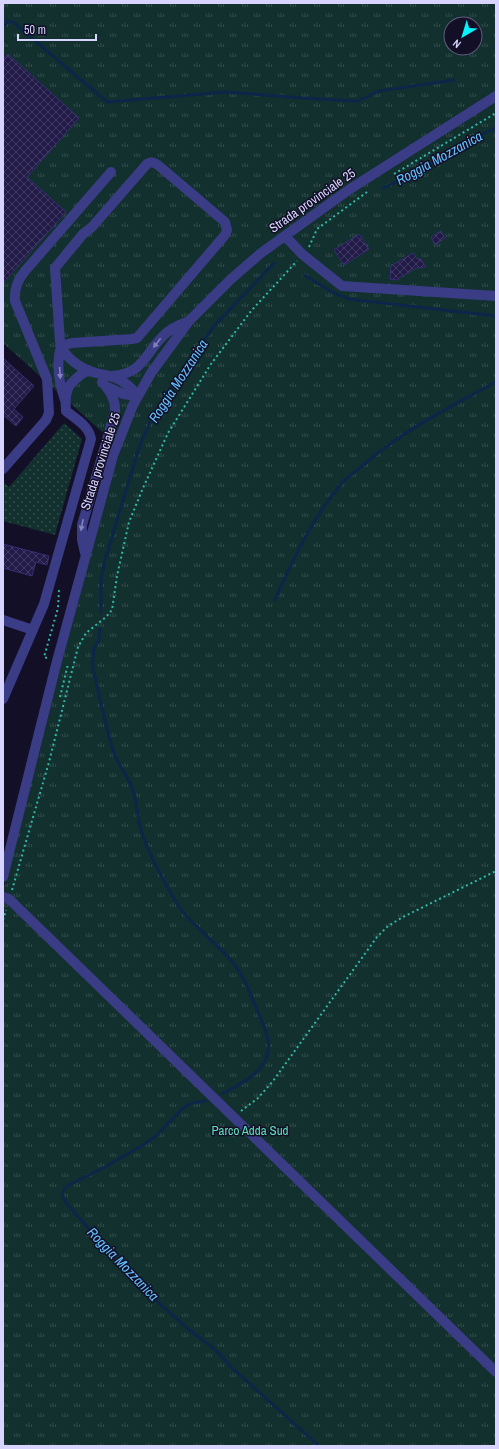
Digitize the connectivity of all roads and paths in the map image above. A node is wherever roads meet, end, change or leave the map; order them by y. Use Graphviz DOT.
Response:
graph roads {
  1 [pos="496,96"];
  2 [pos="496,113"];
  3 [pos="111,172"];
  4 [pos="388,178"];
  5 [pos="369,190"];
  6 [pos="285,236"];
  7 [pos="302,254"];
  8 [pos="496,296"];
  9 [pos="189,321"];
  10 [pos="61,346"];
  11 [pos="88,370"];
  12 [pos="106,379"];
  13 [pos="138,396"];
  14 [pos="65,400"];
  15 [pos="3,469"];
  16 [pos="86,555"];
  17 [pos="3,620"];
  18 [pos="33,630"];
  19 [pos="3,699"];
  20 [pos="496,871"];
  21 [pos="3,877"];
  22 [pos="6,898"];
  23 [pos="3,920"];
  24 [pos="233,1117"];
  25 [pos="496,1372"];
  1 -- 6 [label="street, Strada provinciale 25"];
  2 -- 4 [label="path"];
  3 -- 15 [label="street"];
  5 -- 7 [label="path"];
  6 -- 7 [label="street"];
  6 -- 9 [label="street, Strada provinciale 25"];
  7 -- 8 [label="street"];
  7 -- 22 [label="path"];
  9 -- 12 [label="street, one-way"];
  9 -- 13 [label="street, Strada provinciale 25"];
  10 -- 10 [label="street"];
  10 -- 11 [label="street"];
  10 -- 14 [label="street, one-way"];
  11 -- 12 [label="street"];
  11 -- 14 [label="street"];
  12 -- 13 [label="street"];
  12 -- 16 [label="street, one-way"];
  13 -- 16 [label="street, Strada provinciale 25"];
  14 -- 18 [label="street"];
  16 -- 21 [label="street, Strada provinciale 25"];
  17 -- 18 [label="street"];
  18 -- 19 [label="street"];
  20 -- 24 [label="path"];
  22 -- 23 [label="path"];
  22 -- 24 [label="street"];
  24 -- 25 [label="street"];
}
